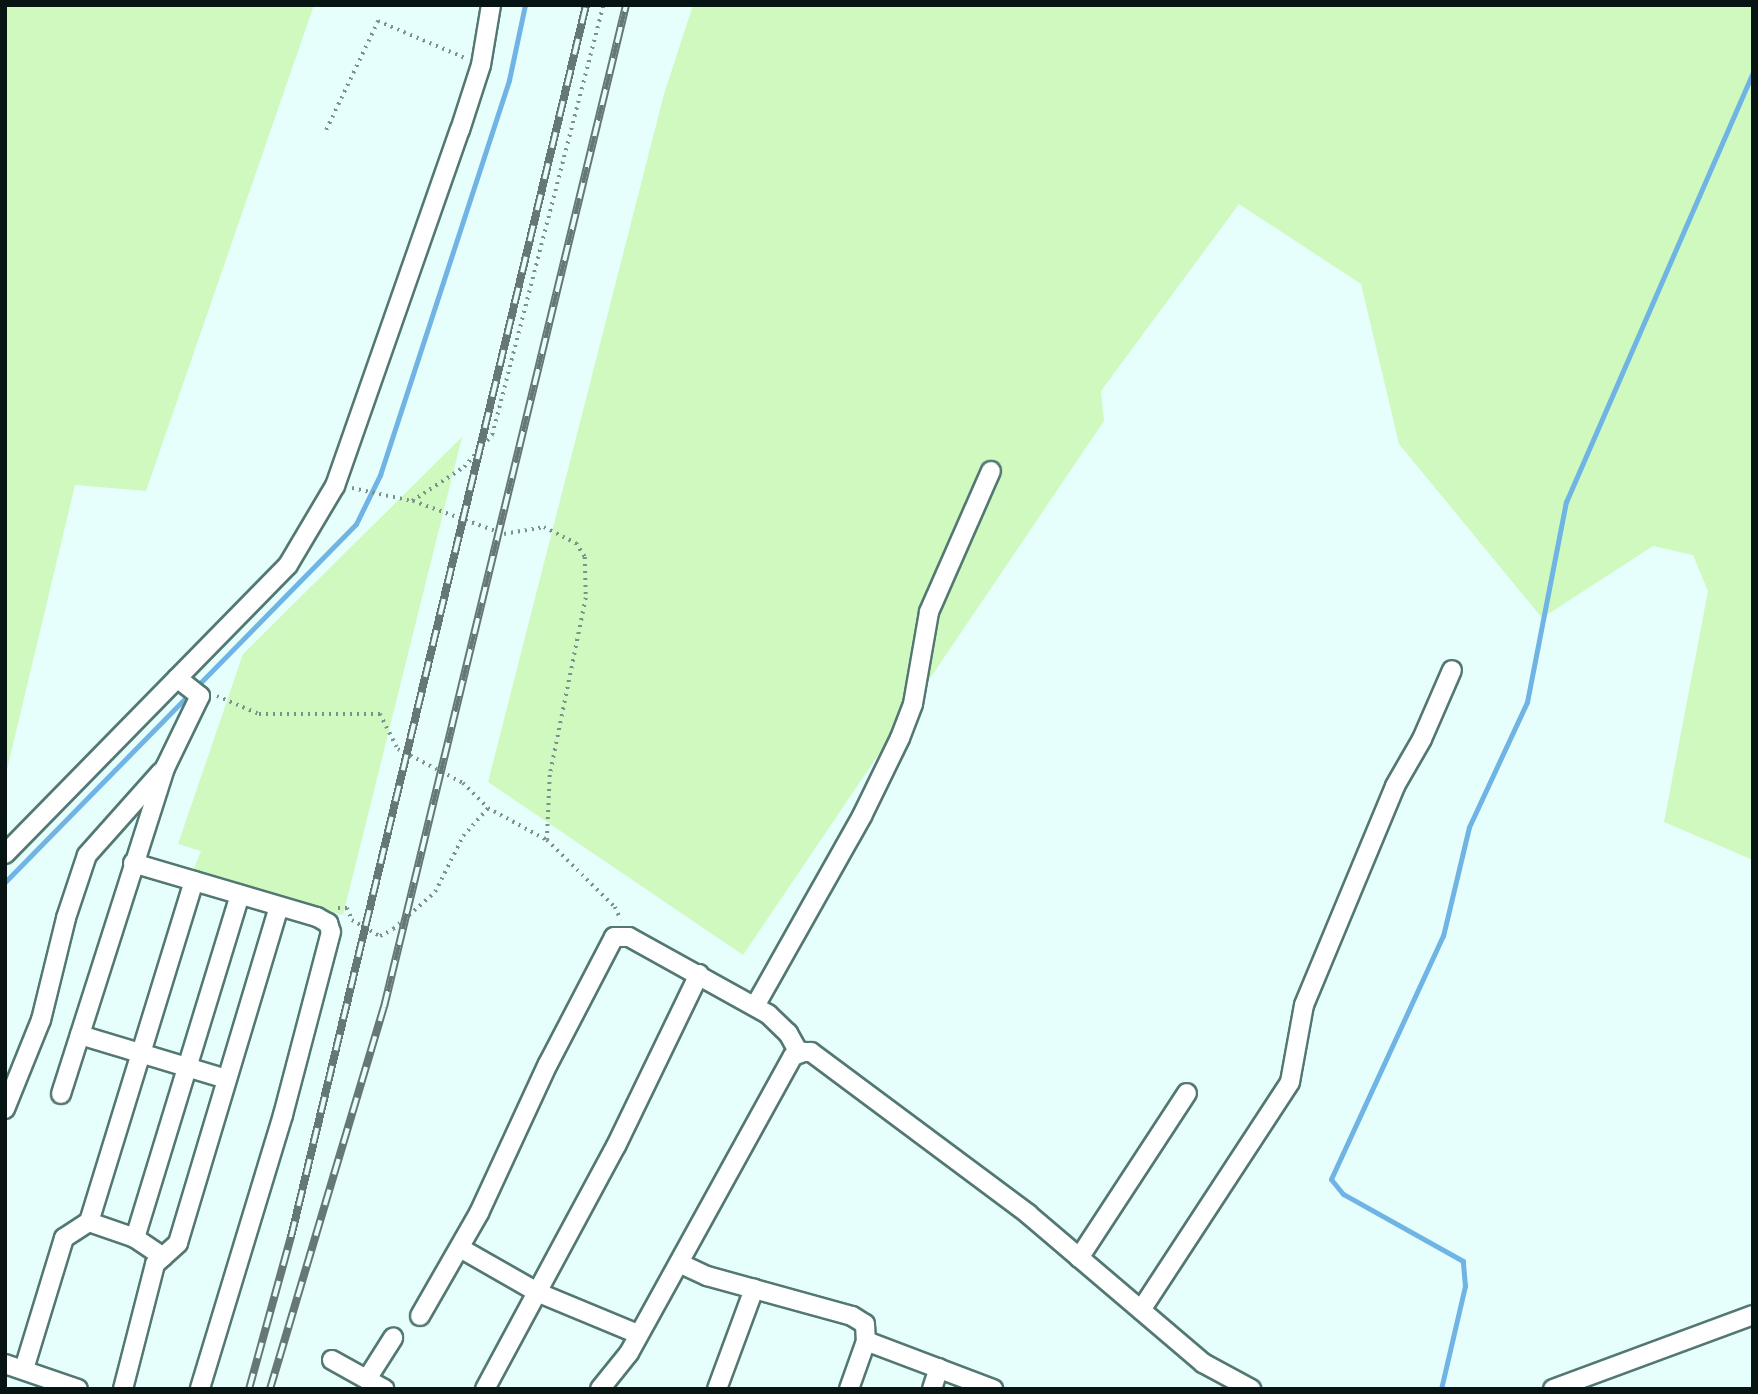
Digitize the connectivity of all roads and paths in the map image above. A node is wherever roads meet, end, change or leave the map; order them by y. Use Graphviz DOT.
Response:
graph roads {
  1 [pos="491,5"];
  2 [pos="603,5"];
  3 [pos="481,65"];
  4 [pos="326,130"];
  5 [pos="991,471"];
  6 [pos="365,489"];
  7 [pos="412,501"];
  8 [pos="1452,670"];
  9 [pos="177,678"];
  10 [pos="198,694"];
  11 [pos="165,768"];
  12 [pos="488,808"];
  13 [pos="547,840"];
  14 [pos="5,854"];
  15 [pos="133,863"];
  16 [pos="194,881"];
  17 [pos="240,895"];
  18 [pos="279,907"];
  19 [pos="322,920"];
  20 [pos="629,937"];
  21 [pos="699,974"];
  22 [pos="755,1006"];
  23 [pos="80,1035"];
  24 [pos="141,1053"];
  25 [pos="799,1053"];
  26 [pos="188,1068"];
  27 [pos="227,1079"];
  28 [pos="1187,1093"];
  29 [pos="61,1094"];
  30 [pos="5,1109"];
  31 [pos="89,1222"];
  32 [pos="135,1238"];
  33 [pos="460,1248"];
  34 [pos="163,1258"];
  35 [pos="1079,1258"];
  36 [pos="679,1263"];
  37 [pos="754,1289"];
  38 [pos="539,1293"];
  39 [pos="1141,1310"];
  40 [pos="1753,1315"];
  41 [pos="420,1316"];
  42 [pos="638,1334"];
  43 [pos="393,1338"];
  44 [pos="866,1341"];
  45 [pos="332,1360"];
  46 [pos="5,1364"];
  47 [pos="939,1368"];
  48 [pos="24,1369"];
  49 [pos="366,1379"];
  50 [pos="78,1389"];
  51 [pos="123,1389"];
  52 [pos="200,1389"];
  53 [pos="384,1389"];
  54 [pos="485,1389"];
  55 [pos="600,1389"];
  56 [pos="718,1389"];
  57 [pos="849,1389"];
  58 [pos="932,1389"];
  59 [pos="993,1389"];
  60 [pos="1251,1389"];
  61 [pos="1553,1389"];
  1 -- 3 [label="street"];
  2 -- 7 [label="path"];
  3 -- 4 [label="path"];
  3 -- 9 [label="street"];
  5 -- 22 [label="street"];
  6 -- 7 [label="path"];
  7 -- 13 [label="path"];
  8 -- 39 [label="street"];
  9 -- 10 [label="street"];
  9 -- 14 [label="street"];
  10 -- 11 [label="street"];
  10 -- 12 [label="path"];
  11 -- 15 [label="street"];
  11 -- 30 [label="street"];
  12 -- 13 [label="path"];
  12 -- 19 [label="path"];
  13 -- 20 [label="path"];
  15 -- 16 [label="street"];
  15 -- 23 [label="street"];
  16 -- 17 [label="street"];
  16 -- 24 [label="street"];
  17 -- 18 [label="street"];
  17 -- 26 [label="street"];
  18 -- 19 [label="street"];
  18 -- 27 [label="street"];
  19 -- 52 [label="street"];
  20 -- 21 [label="street"];
  20 -- 33 [label="street"];
  21 -- 22 [label="street"];
  21 -- 38 [label="street"];
  22 -- 25 [label="street"];
  23 -- 24 [label="street"];
  23 -- 29 [label="street"];
  24 -- 26 [label="street"];
  24 -- 31 [label="street"];
  25 -- 35 [label="street"];
  25 -- 36 [label="street"];
  26 -- 27 [label="street"];
  26 -- 32 [label="street"];
  27 -- 34 [label="street"];
  28 -- 35 [label="street"];
  31 -- 32 [label="street"];
  31 -- 48 [label="street"];
  32 -- 34 [label="street"];
  33 -- 38 [label="street"];
  33 -- 41 [label="street"];
  34 -- 51 [label="street"];
  35 -- 39 [label="street"];
  36 -- 37 [label="street"];
  36 -- 42 [label="street"];
  37 -- 44 [label="street"];
  37 -- 56 [label="street"];
  38 -- 42 [label="street"];
  38 -- 54 [label="street"];
  39 -- 60 [label="street"];
  40 -- 61 [label="street"];
  42 -- 55 [label="street"];
  43 -- 49 [label="street"];
  44 -- 47 [label="street"];
  44 -- 57 [label="street"];
  45 -- 49 [label="street"];
  46 -- 48 [label="street"];
  47 -- 58 [label="street"];
  47 -- 59 [label="street"];
  48 -- 50 [label="street"];
  49 -- 53 [label="street"];
}
